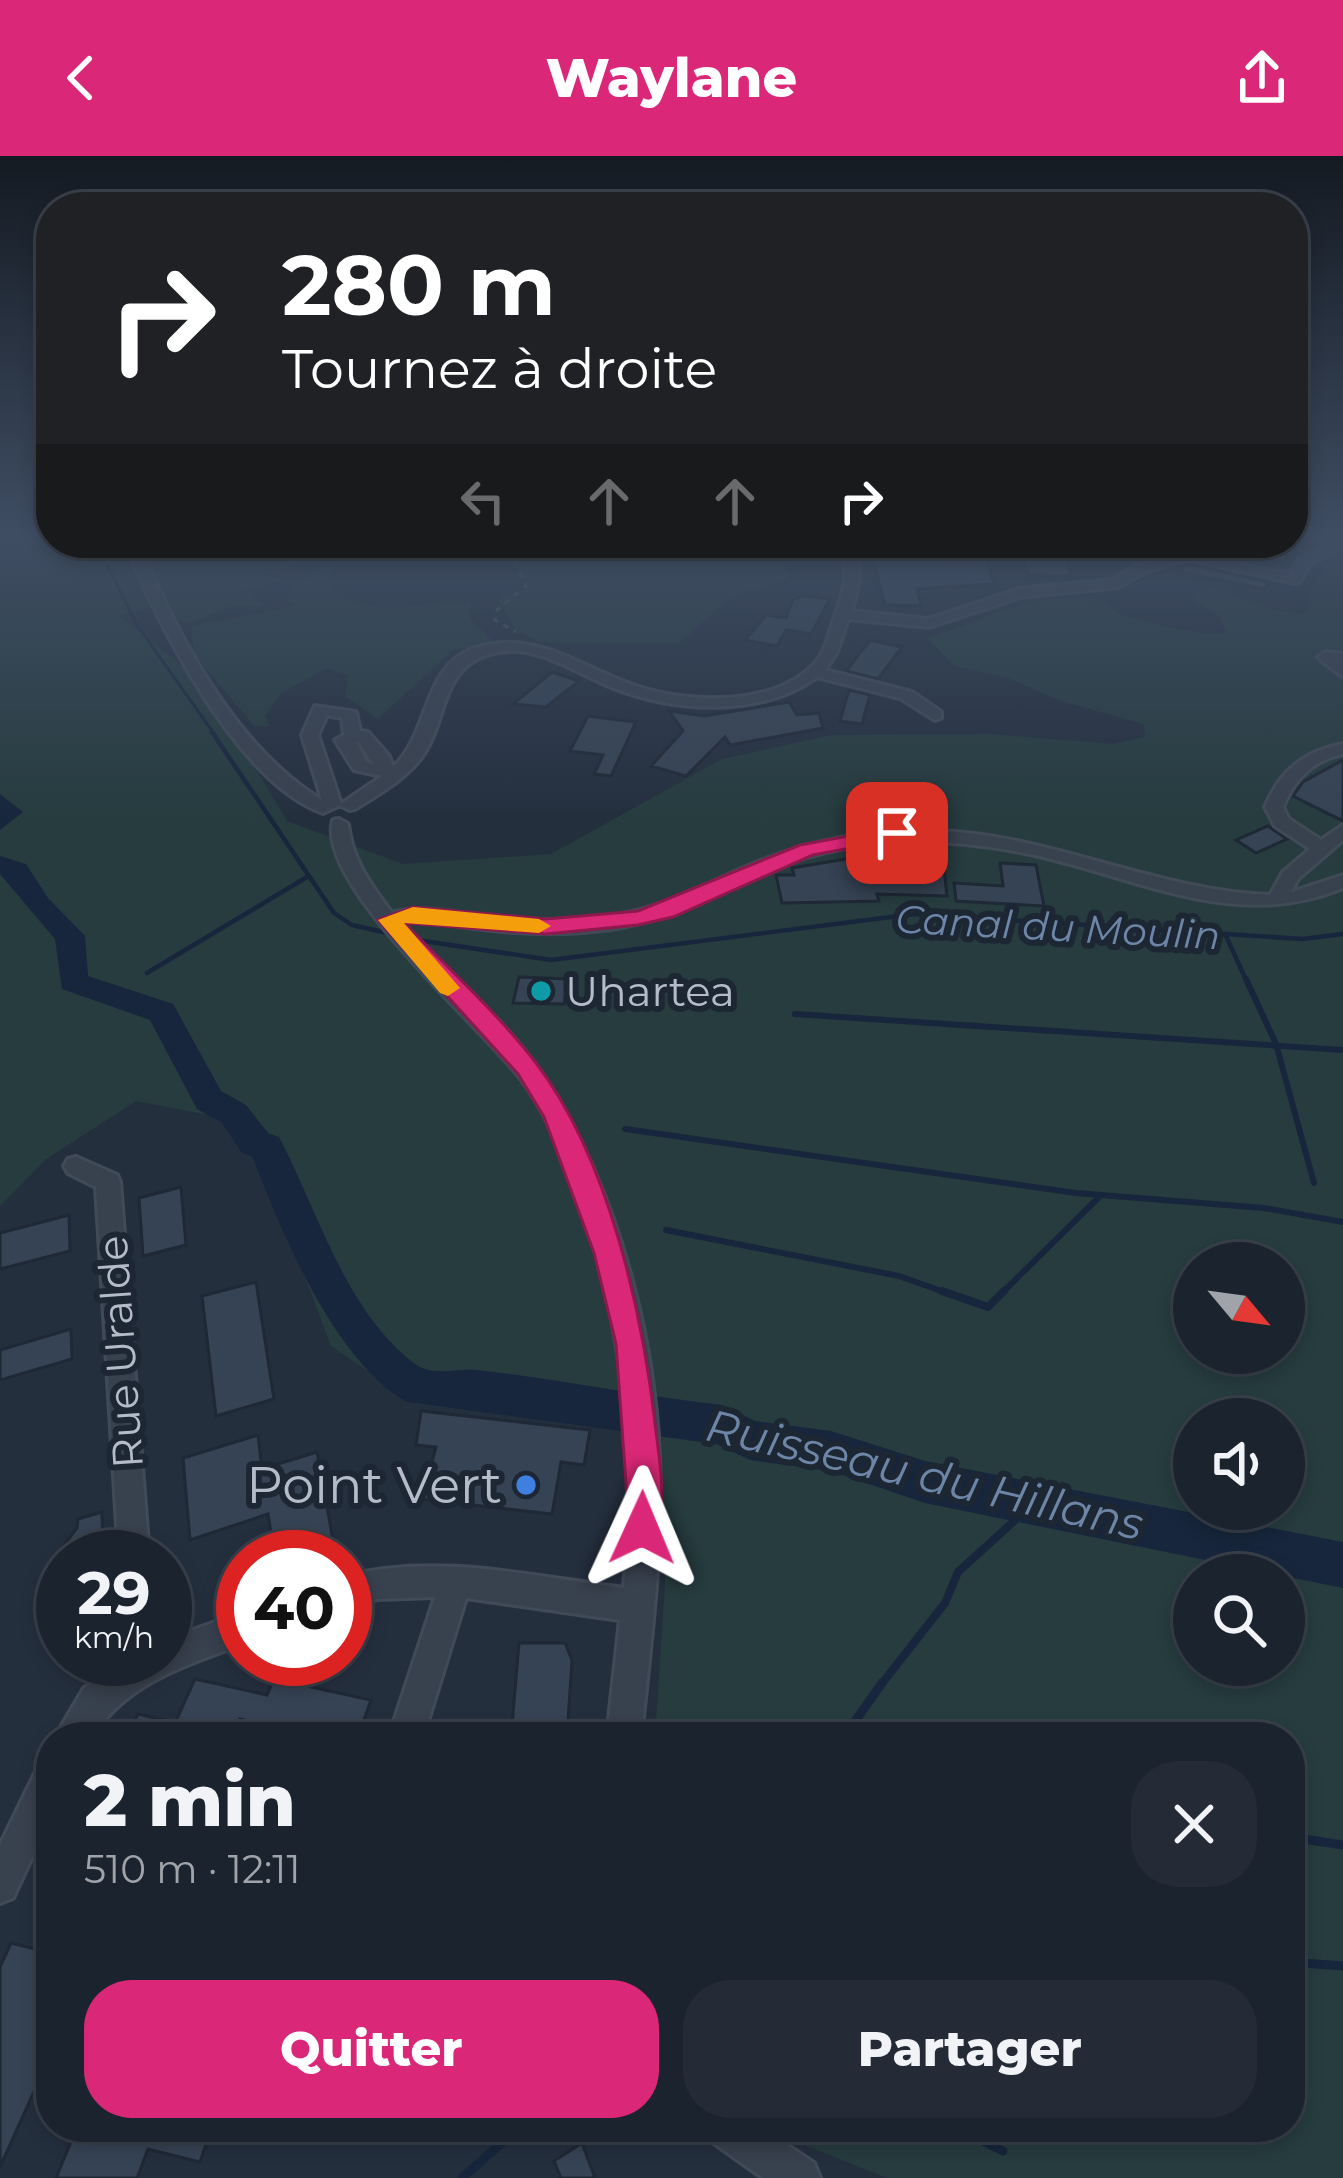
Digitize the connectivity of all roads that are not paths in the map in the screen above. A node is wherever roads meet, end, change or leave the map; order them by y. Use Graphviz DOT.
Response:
graph roads {
  1 [pos="174,630"];
  2 [pos="836,630"];
  3 [pos="1343,659"];
  4 [pos="814,672"];
  5 [pos="1343,672"];
  6 [pos="935,716"];
  7 [pos="1343,748"];
  8 [pos="389,770"];
  9 [pos="335,810"];
  10 [pos="1343,830"];
  11 [pos="1321,848"];
  12 [pos="1343,880"];
  13 [pos="1278,898"];
  14 [pos="389,920"];
  15 [pos="76,1166"];
  16 [pos="132,1530"];
  17 [pos="455,1584"];
  18 [pos="372,1586"];
  19 [pos="637,1606"];
  20 [pos="115,1686"];
  21 [pos="82,1722"];
  22 [pos="411,1722"];
  23 [pos="625,1722"];
  24 [pos="36,1809"];
  25 [pos="0,1885"];
  26 [pos="745,2142"];
  27 [pos="793,2177"];
  1 -- 9 [label="street"];
  2 -- 4 [label="street"];
  3 -- 5 [label="street"];
  4 -- 6 [label="street"];
  4 -- 8 [label="street"];
  7 -- 11 [label="street"];
  8 -- 9 [label="street"];
  8 -- 9 [label="street"];
  9 -- 14 [label="street"];
  10 -- 11 [label="street"];
  11 -- 13 [label="street"];
  12 -- 13 [label="street"];
  13 -- 14 [label="street"];
  14 -- 19 [label="street"];
  15 -- 16 [label="street, Rue Uralde"];
  17 -- 18 [label="street"];
  17 -- 19 [label="street"];
  17 -- 22 [label="street"];
  19 -- 23 [label="street"];
  20 -- 21 [label="street"];
  24 -- 25 [label="street"];
  26 -- 27 [label="street"];
}
